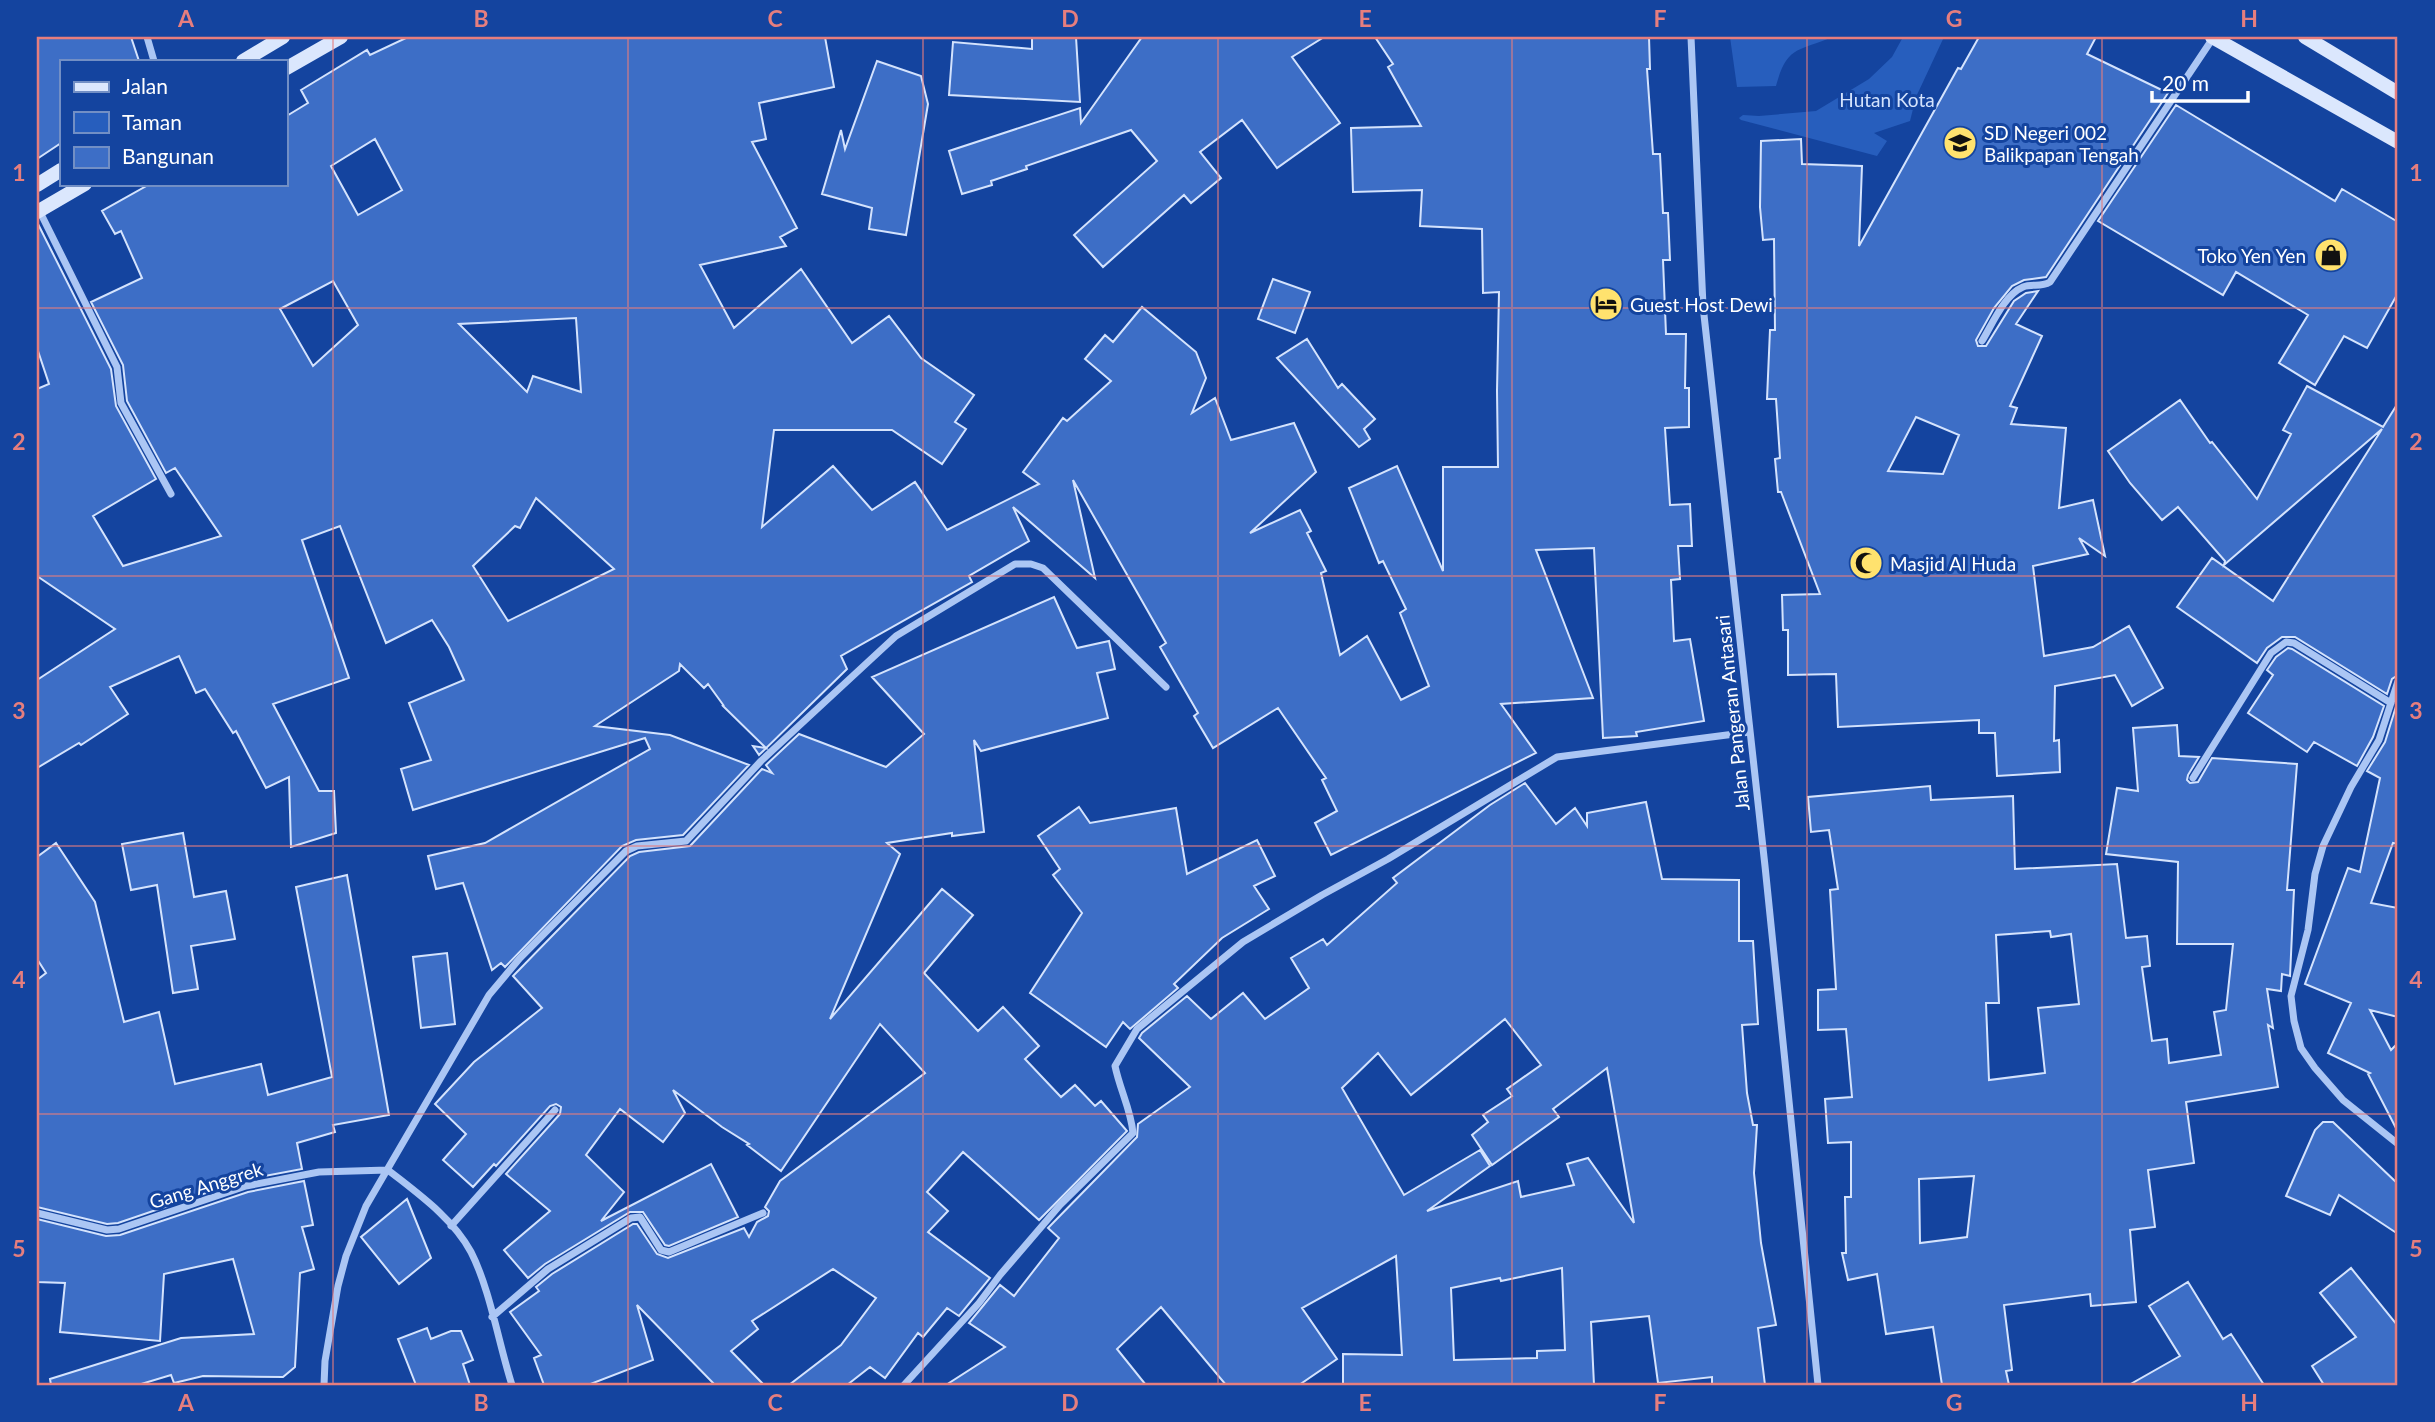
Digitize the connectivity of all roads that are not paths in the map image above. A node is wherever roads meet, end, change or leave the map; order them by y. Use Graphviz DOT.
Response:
graph roads {
  1 [pos="147,37"];
  2 [pos="284,37"];
  3 [pos="341,37"];
  4 [pos="1690,37"];
  5 [pos="2213,37"];
  6 [pos="2305,37"];
  7 [pos="154,60"];
  8 [pos="245,60"];
  9 [pos="287,68"];
  10 [pos="2398,93"];
  11 [pos="2398,142"];
  12 [pos="60,171"];
  13 [pos="37,185"];
  14 [pos="82,186"];
  15 [pos="38,211"];
  16 [pos="1982,341"];
  17 [pos="171,494"];
  18 [pos="2398,681"];
  19 [pos="1166,687"];
  20 [pos="2391,703"];
  21 [pos="1750,732"];
  22 [pos="2193,778"];
  23 [pos="555,1110"];
  24 [pos="2398,1144"];
  25 [pos="388,1170"];
  26 [pos="37,1213"];
  27 [pos="763,1213"];
  28 [pos="451,1226"];
  29 [pos="492,1317"];
  30 [pos="324,1385"];
  31 [pos="512,1385"];
  32 [pos="904,1385"];
  33 [pos="1818,1385"];
  1 -- 7 [label="street"];
  2 -- 8 [label="main road"];
  3 -- 9 [label="main road"];
  4 -- 21 [label="street, Jalan Pangeran Antasari"];
  5 -- 11 [label="main road"];
  5 -- 16 [label="street"];
  6 -- 10 [label="main road"];
  12 -- 13 [label="main road"];
  14 -- 15 [label="main road"];
  15 -- 17 [label="street"];
  18 -- 20 [label="street"];
  19 -- 25 [label="street"];
  20 -- 22 [label="street"];
  20 -- 24 [label="street"];
  21 -- 32 [label="street"];
  21 -- 33 [label="street, Jalan Pangeran Antasari"];
  23 -- 28 [label="street"];
  25 -- 26 [label="street, Gang Anggrek"];
  25 -- 28 [label="street"];
  25 -- 30 [label="street"];
  27 -- 29 [label="street"];
  28 -- 29 [label="street"];
  29 -- 31 [label="street"];
}
